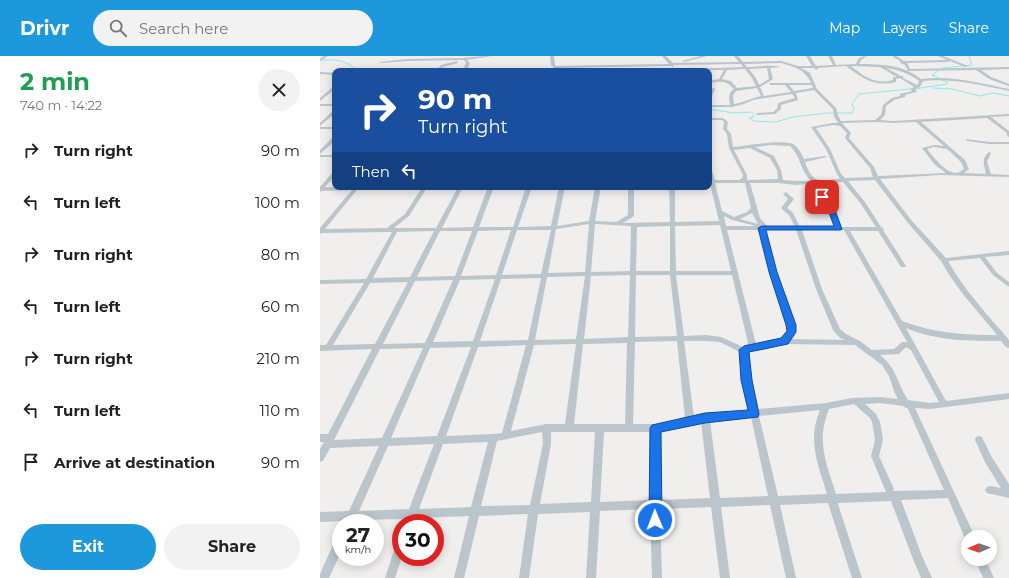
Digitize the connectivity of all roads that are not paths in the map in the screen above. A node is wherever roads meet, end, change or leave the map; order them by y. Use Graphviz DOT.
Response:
graph roads {
  1 [pos="326,56"];
  2 [pos="470,56"];
  3 [pos="490,56"];
  4 [pos="552,56"];
  5 [pos="664,56"];
  6 [pos="705,56"];
  7 [pos="736,56"];
  8 [pos="808,56"];
  9 [pos="830,56"];
  10 [pos="865,56"];
  11 [pos="894,56"];
  12 [pos="940,56"];
  13 [pos="778,57"];
  14 [pos="320,60"];
  15 [pos="460,60"];
  16 [pos="466,60"];
  17 [pos="721,61"];
  18 [pos="952,61"];
  19 [pos="381,62"];
  20 [pos="742,62"];
  21 [pos="781,62"];
  22 [pos="901,62"];
  23 [pos="676,63"];
  24 [pos="646,64"];
  25 [pos="671,64"];
  26 [pos="684,64"];
  27 [pos="835,65"];
  28 [pos="847,65"];
  29 [pos="857,65"];
  30 [pos="877,65"];
  31 [pos="886,65"];
  32 [pos="595,66"];
  33 [pos="610,66"];
  34 [pos="797,66"];
  35 [pos="556,67"];
  36 [pos="768,67"];
  37 [pos="782,67"];
  38 [pos="817,67"];
  39 [pos="440,68"];
  40 [pos="468,68"];
  41 [pos="640,68"];
  42 [pos="676,68"];
  43 [pos="693,68"];
  44 [pos="746,68"];
  45 [pos="976,68"];
  46 [pos="1009,68"];
  47 [pos="728,69"];
  48 [pos="712,70"];
  49 [pos="909,70"];
  50 [pos="321,73"];
  51 [pos="332,74"];
  52 [pos="809,74"];
  53 [pos="902,77"];
  54 [pos="320,79"];
  55 [pos="720,80"];
  56 [pos="921,80"];
  57 [pos="712,81"];
  58 [pos="895,81"];
  59 [pos="908,81"];
  60 [pos="772,84"];
  61 [pos="786,84"];
  62 [pos="812,84"];
  63 [pos="1009,85"];
  64 [pos="757,87"];
  65 [pos="917,87"];
  66 [pos="714,89"];
  67 [pos="332,90"];
  68 [pos="736,90"];
  69 [pos="815,90"];
  70 [pos="1009,90"];
  71 [pos="712,92"];
  72 [pos="794,93"];
  73 [pos="763,97"];
  74 [pos="320,100"];
  75 [pos="320,105"];
  76 [pos="332,105"];
  77 [pos="712,106"];
  78 [pos="732,106"];
  79 [pos="332,114"];
  80 [pos="758,114"];
  81 [pos="1008,116"];
  82 [pos="989,118"];
  83 [pos="712,120"];
  84 [pos="876,121"];
  85 [pos="918,121"];
  86 [pos="840,124"];
  87 [pos="320,127"];
  88 [pos="332,128"];
  89 [pos="1009,136"];
  90 [pos="968,140"];
  91 [pos="332,141"];
  92 [pos="1009,143"];
  93 [pos="751,148"];
  94 [pos="947,148"];
  95 [pos="732,149"];
  96 [pos="989,153"];
  97 [pos="320,154"];
  98 [pos="332,156"];
  99 [pos="825,157"];
  100 [pos="803,161"];
  101 [pos="957,174"];
  102 [pos="332,176"];
  103 [pos="989,176"];
  104 [pos="1009,176"];
  105 [pos="876,177"];
  106 [pos="845,180"];
  107 [pos="778,181"];
  108 [pos="712,182"];
  109 [pos="735,182"];
  110 [pos="748,182"];
  111 [pos="809,182"];
  112 [pos="817,182"];
  113 [pos="712,186"];
  114 [pos="332,188"];
  115 [pos="320,189"];
  116 [pos="354,190"];
  117 [pos="423,190"];
  118 [pos="458,190"];
  119 [pos="490,190"];
  120 [pos="528,190"];
  121 [pos="561,190"];
  122 [pos="597,190"];
  123 [pos="631,190"];
  124 [pos="672,190"];
  125 [pos="786,194"];
  126 [pos="754,208"];
  127 [pos="719,212"];
  128 [pos="734,219"];
  129 [pos="592,222"];
  130 [pos="618,224"];
  131 [pos="673,224"];
  132 [pos="634,225"];
  133 [pos="722,225"];
  134 [pos="516,227"];
  135 [pos="475,228"];
  136 [pos="555,228"];
  137 [pos="764,228"];
  138 [pos="798,228"];
  139 [pos="392,229"];
  140 [pos="438,229"];
  141 [pos="842,229"];
  142 [pos="881,229"];
  143 [pos="320,231"];
  144 [pos="1009,253"];
  145 [pos="982,257"];
  146 [pos="944,260"];
  147 [pos="903,266"];
  148 [pos="633,273"];
  149 [pos="735,273"];
  150 [pos="673,274"];
  151 [pos="545,276"];
  152 [pos="588,276"];
  153 [pos="499,278"];
  154 [pos="413,279"];
  155 [pos="457,279"];
  156 [pos="368,281"];
  157 [pos="320,282"];
  158 [pos="1008,285"];
  159 [pos="900,323"];
  160 [pos="680,339"];
  161 [pos="580,340"];
  162 [pos="632,340"];
  163 [pos="784,341"];
  164 [pos="531,342"];
  165 [pos="1007,342"];
  166 [pos="476,343"];
  167 [pos="857,343"];
  168 [pos="428,344"];
  169 [pos="378,346"];
  170 [pos="320,348"];
  171 [pos="328,348"];
  172 [pos="914,348"];
  173 [pos="744,350"];
  174 [pos="872,353"];
  175 [pos="1009,396"];
  176 [pos="856,401"];
  177 [pos="905,403"];
  178 [pos="944,404"];
  179 [pos="826,406"];
  180 [pos="754,414"];
  181 [pos="705,418"];
  182 [pos="690,421"];
  183 [pos="569,427"];
  184 [pos="546,428"];
  185 [pos="600,428"];
  186 [pos="629,428"];
  187 [pos="656,428"];
  188 [pos="505,436"];
  189 [pos="493,438"];
  190 [pos="326,440"];
  191 [pos="979,440"];
  192 [pos="440,441"];
  193 [pos="384,443"];
  194 [pos="320,458"];
  195 [pos="990,490"];
  196 [pos="891,492"];
  197 [pos="1009,493"];
  198 [pos="949,494"];
  199 [pos="833,499"];
  200 [pos="774,500"];
  201 [pos="716,502"];
  202 [pos="655,505"];
  203 [pos="595,507"];
  204 [pos="534,509"];
  205 [pos="475,512"];
  206 [pos="353,514"];
  207 [pos="412,514"];
  208 [pos="444,515"];
  209 [pos="320,517"];
  210 [pos="332,518"];
  211 [pos="967,530"];
  212 [pos="332,560"];
  213 [pos="394,566"];
  214 [pos="983,566"];
  215 [pos="324,578"];
  216 [pos="390,578"];
  217 [pos="459,578"];
  218 [pos="524,578"];
  219 [pos="591,578"];
  220 [pos="657,578"];
  221 [pos="725,578"];
  222 [pos="791,578"];
  223 [pos="857,578"];
  224 [pos="927,578"];
  225 [pos="989,578"];
  1 -- 14 [label="street"];
  2 -- 15 [label="street"];
  3 -- 16 [label="street"];
  4 -- 35 [label="street"];
  5 -- 25 [label="street"];
  6 -- 23 [label="street"];
  7 -- 20 [label="street"];
  8 -- 38 [label="street"];
  9 -- 27 [label="street"];
  10 -- 29 [label="street"];
  11 -- 22 [label="street"];
  12 -- 18 [label="street"];
  13 -- 21 [label="street"];
  15 -- 16 [label="street"];
  15 -- 19 [label="street"];
  15 -- 39 [label="street"];
  16 -- 40 [label="street"];
  17 -- 20 [label="street"];
  17 -- 26 [label="street"];
  17 -- 47 [label="street"];
  18 -- 22 [label="street"];
  18 -- 45 [label="street"];
  20 -- 21 [label="street"];
  20 -- 44 [label="street"];
  21 -- 34 [label="street"];
  21 -- 37 [label="street"];
  22 -- 31 [label="street"];
  22 -- 49 [label="street"];
  23 -- 25 [label="street"];
  23 -- 26 [label="street"];
  24 -- 25 [label="street"];
  24 -- 33 [label="street"];
  24 -- 41 [label="street"];
  25 -- 42 [label="street"];
  26 -- 43 [label="street"];
  27 -- 28 [label="street"];
  27 -- 38 [label="street"];
  28 -- 29 [label="street"];
  28 -- 58 [label="street"];
  29 -- 30 [label="street"];
  30 -- 31 [label="street"];
  30 -- 53 [label="street"];
  31 -- 49 [label="street"];
  32 -- 33 [label="street"];
  32 -- 35 [label="street"];
  34 -- 37 [label="street"];
  34 -- 38 [label="street"];
  34 -- 52 [label="street"];
  36 -- 37 [label="street"];
  36 -- 44 [label="street"];
  36 -- 64 [label="street"];
  38 -- 52 [label="street"];
  44 -- 47 [label="street"];
  44 -- 64 [label="street"];
  45 -- 46 [label="street"];
  45 -- 49 [label="street"];
  45 -- 63 [label="street"];
  47 -- 48 [label="street"];
  47 -- 55 [label="street"];
  49 -- 56 [label="street"];
  50 -- 51 [label="street"];
  50 -- 54 [label="street"];
  52 -- 62 [label="street"];
  53 -- 58 [label="street"];
  53 -- 59 [label="street"];
  55 -- 57 [label="street"];
  55 -- 68 [label="street"];
  56 -- 65 [label="street"];
  56 -- 70 [label="street"];
  58 -- 59 [label="street"];
  59 -- 65 [label="street"];
  60 -- 61 [label="street"];
  61 -- 62 [label="street"];
  61 -- 72 [label="street"];
  62 -- 69 [label="street"];
  64 -- 68 [label="street"];
  64 -- 73 [label="street"];
  65 -- 84 [label="street"];
  66 -- 71 [label="street"];
  67 -- 74 [label="street"];
  68 -- 78 [label="street"];
  69 -- 72 [label="street"];
  69 -- 86 [label="street"];
  72 -- 73 [label="street"];
  72 -- 80 [label="street"];
  73 -- 78 [label="street"];
  75 -- 76 [label="street"];
  77 -- 78 [label="street"];
  79 -- 87 [label="street"];
  81 -- 82 [label="street"];
  82 -- 85 [label="street"];
  82 -- 89 [label="street"];
  83 -- 95 [label="street"];
  84 -- 85 [label="street"];
  84 -- 86 [label="street"];
  85 -- 94 [label="street"];
  86 -- 105 [label="street"];
  86 -- 106 [label="street"];
  87 -- 88 [label="street"];
  90 -- 92 [label="street"];
  91 -- 97 [label="street"];
  93 -- 95 [label="street"];
  93 -- 100 [label="street"];
  93 -- 107 [label="street"];
  94 -- 101 [label="street"];
  94 -- 101 [label="street"];
  95 -- 109 [label="street"];
  96 -- 103 [label="street"];
  97 -- 98 [label="street"];
  99 -- 100 [label="street"];
  100 -- 112 [label="street"];
  101 -- 103 [label="street"];
  101 -- 105 [label="street"];
  102 -- 115 [label="street"];
  103 -- 104 [label="street"];
  105 -- 106 [label="street"];
  105 -- 146 [label="street"];
  106 -- 112 [label="street"];
  106 -- 142 [label="street"];
  107 -- 110 [label="street"];
  107 -- 111 [label="street"];
  108 -- 109 [label="street"];
  109 -- 110 [label="street"];
  110 -- 126 [label="street"];
  111 -- 112 [label="street"];
  111 -- 141 [label="street"];
  113 -- 127 [label="street"];
  114 -- 115 [label="street"];
  116 -- 143 [label="street"];
  117 -- 139 [label="street"];
  118 -- 140 [label="street"];
  119 -- 135 [label="street"];
  120 -- 134 [label="street"];
  121 -- 136 [label="street"];
  122 -- 129 [label="street"];
  123 -- 130 [label="street"];
  124 -- 131 [label="street"];
  125 -- 138 [label="street"];
  126 -- 128 [label="street"];
  126 -- 137 [label="street"];
  127 -- 128 [label="street"];
  127 -- 133 [label="street"];
  128 -- 137 [label="street"];
  129 -- 130 [label="street"];
  129 -- 136 [label="street"];
  129 -- 152 [label="street"];
  130 -- 132 [label="street"];
  131 -- 132 [label="street"];
  131 -- 133 [label="street"];
  131 -- 150 [label="street"];
  132 -- 148 [label="street"];
  133 -- 137 [label="street"];
  133 -- 149 [label="street"];
  134 -- 135 [label="street"];
  134 -- 136 [label="street"];
  134 -- 153 [label="street"];
  135 -- 140 [label="street"];
  135 -- 155 [label="street"];
  136 -- 151 [label="street"];
  137 -- 138 [label="street"];
  137 -- 163 [label="street"];
  138 -- 141 [label="street"];
  138 -- 167 [label="street"];
  139 -- 140 [label="street"];
  139 -- 143 [label="street"];
  139 -- 156 [label="street"];
  140 -- 154 [label="street"];
  141 -- 142 [label="street"];
  141 -- 159 [label="street"];
  142 -- 147 [label="street"];
  144 -- 145 [label="street"];
  145 -- 146 [label="street"];
  145 -- 158 [label="street"];
  146 -- 165 [label="street"];
  148 -- 150 [label="street"];
  148 -- 152 [label="street"];
  148 -- 162 [label="street"];
  149 -- 150 [label="street"];
  149 -- 173 [label="street"];
  150 -- 160 [label="street"];
  151 -- 152 [label="street"];
  151 -- 153 [label="street"];
  151 -- 164 [label="street"];
  152 -- 161 [label="street"];
  153 -- 155 [label="street"];
  153 -- 166 [label="street"];
  154 -- 155 [label="street"];
  154 -- 156 [label="street"];
  154 -- 169 [label="street"];
  155 -- 168 [label="street"];
  156 -- 157 [label="street"];
  156 -- 171 [label="street"];
  159 -- 165 [label="street"];
  159 -- 172 [label="street"];
  160 -- 162 [label="street"];
  160 -- 173 [label="street"];
  160 -- 182 [label="street"];
  161 -- 162 [label="street"];
  161 -- 164 [label="street"];
  161 -- 183 [label="street"];
  162 -- 186 [label="street"];
  163 -- 167 [label="street"];
  163 -- 173 [label="street"];
  164 -- 166 [label="street"];
  164 -- 188 [label="street"];
  166 -- 168 [label="street"];
  166 -- 192 [label="street"];
  167 -- 174 [label="street"];
  168 -- 169 [label="street"];
  168 -- 193 [label="street"];
  169 -- 171 [label="street"];
  169 -- 190 [label="street"];
  170 -- 171 [label="street"];
  172 -- 174 [label="street"];
  172 -- 178 [label="street"];
  173 -- 180 [label="street"];
  174 -- 177 [label="street"];
  175 -- 178 [label="street"];
  176 -- 177 [label="street"];
  176 -- 179 [label="street"];
  176 -- 196 [label="street"];
  177 -- 178 [label="street"];
  177 -- 198 [label="street"];
  179 -- 180 [label="street"];
  179 -- 199 [label="street"];
  180 -- 181 [label="street"];
  180 -- 200 [label="street"];
  181 -- 182 [label="street"];
  181 -- 201 [label="street"];
  182 -- 187 [label="street"];
  183 -- 184 [label="street"];
  183 -- 185 [label="street"];
  184 -- 188 [label="street"];
  184 -- 204 [label="street"];
  185 -- 186 [label="street"];
  185 -- 203 [label="street"];
  186 -- 187 [label="street"];
  187 -- 202 [label="street"];
  188 -- 189 [label="street"];
  189 -- 192 [label="street"];
  189 -- 205 [label="street"];
  190 -- 193 [label="street"];
  190 -- 194 [label="street"];
  191 -- 197 [label="street"];
  192 -- 193 [label="street"];
  192 -- 207 [label="street"];
  193 -- 206 [label="street"];
  195 -- 197 [label="street"];
  196 -- 198 [label="street"];
  196 -- 199 [label="street"];
  196 -- 224 [label="street"];
  198 -- 211 [label="street"];
  199 -- 200 [label="street"];
  199 -- 223 [label="street"];
  200 -- 201 [label="street"];
  200 -- 222 [label="street"];
  201 -- 202 [label="street"];
  201 -- 221 [label="street"];
  202 -- 203 [label="street"];
  202 -- 220 [label="street"];
  203 -- 204 [label="street"];
  203 -- 219 [label="street"];
  204 -- 205 [label="street"];
  204 -- 218 [label="street"];
  205 -- 208 [label="street"];
  205 -- 217 [label="street"];
  209 -- 210 [label="street"];
  212 -- 215 [label="street"];
  213 -- 216 [label="street"];
  214 -- 225 [label="street"];
}
